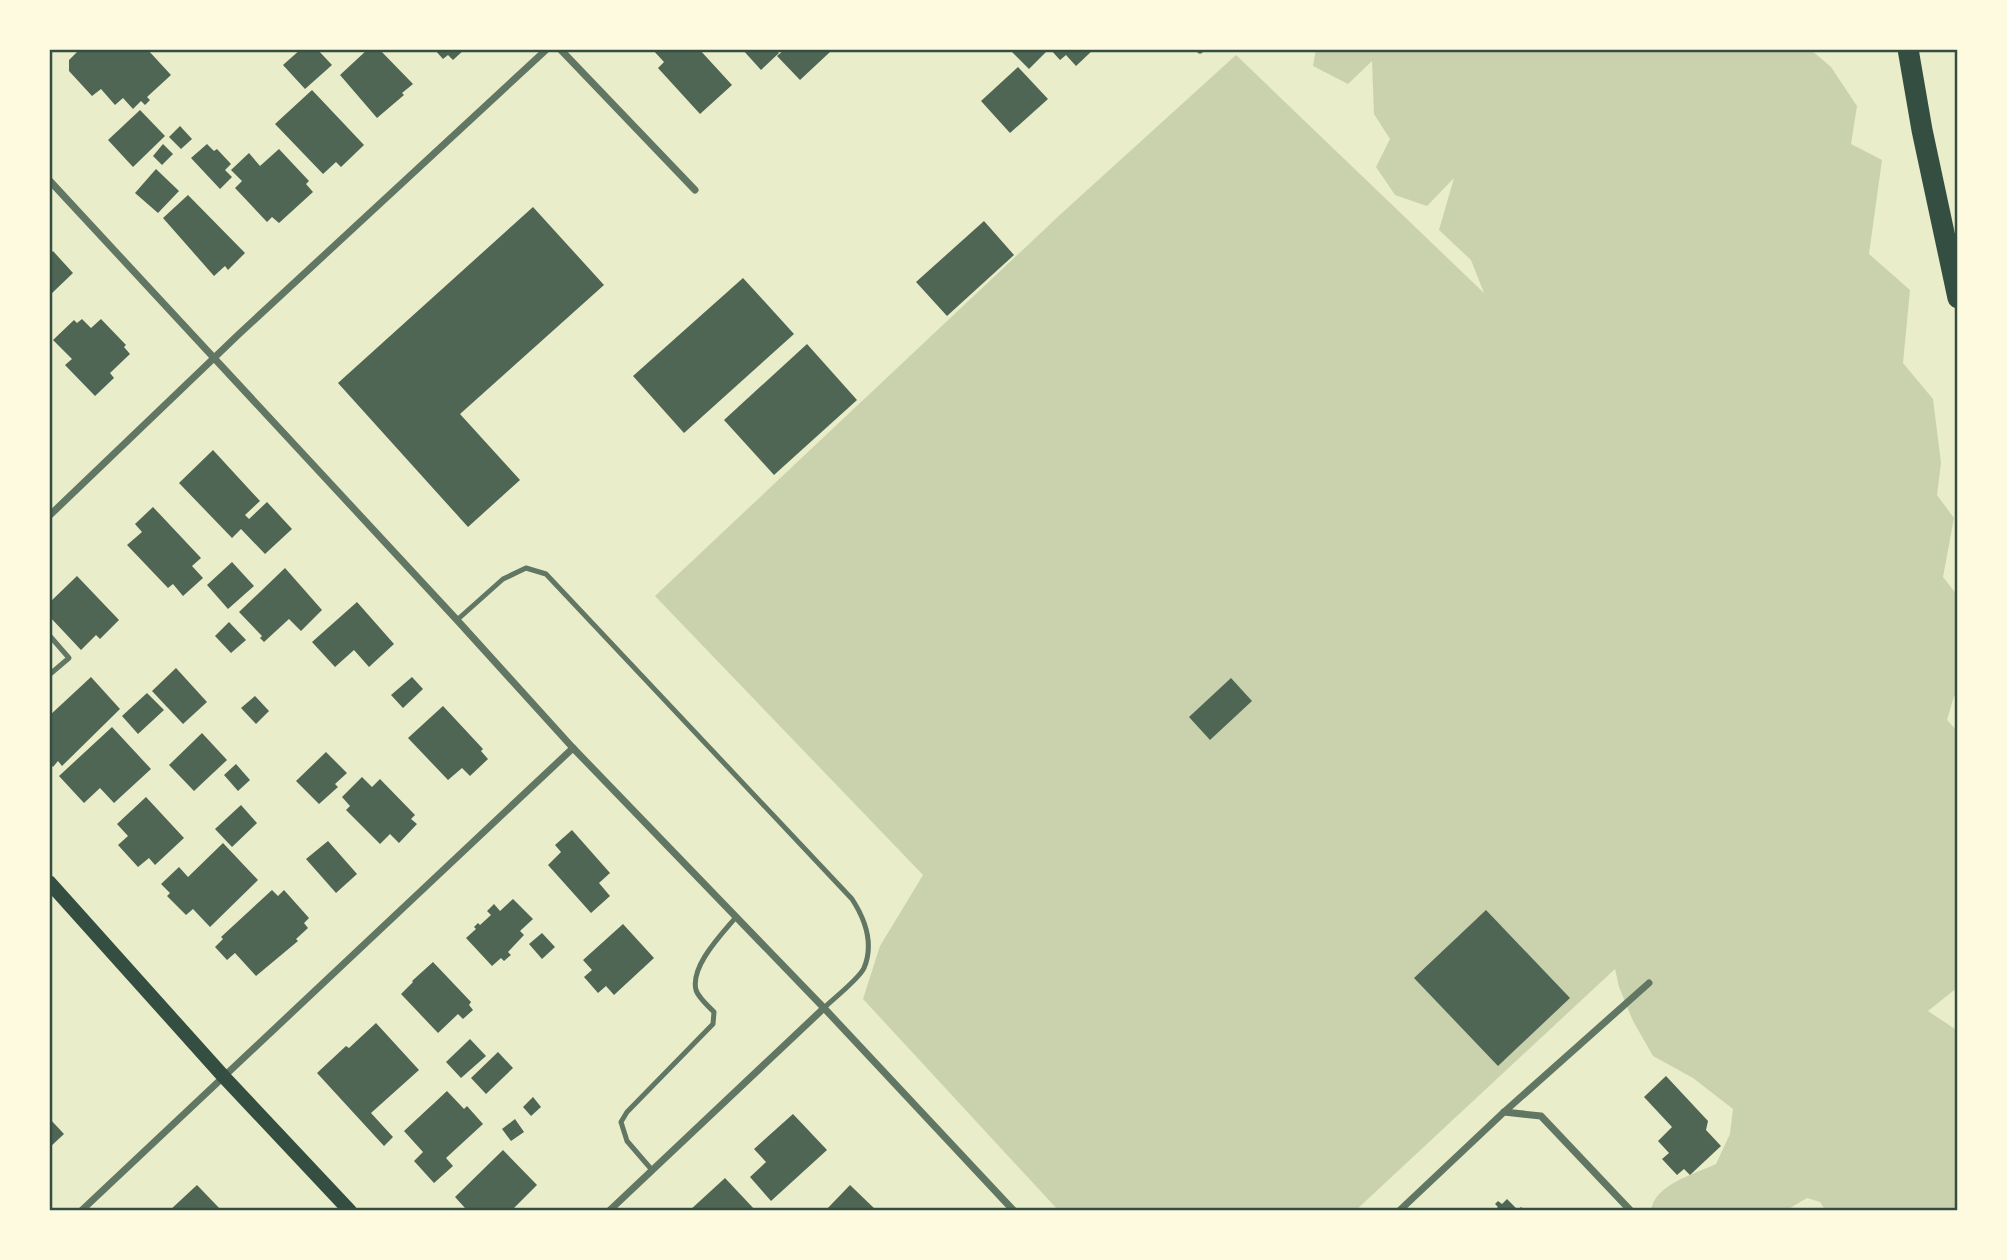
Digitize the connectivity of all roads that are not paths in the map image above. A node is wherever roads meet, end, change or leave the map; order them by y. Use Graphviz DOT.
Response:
graph roads {
  1 [pos="547,49"];
  2 [pos="560,49"];
  3 [pos="1909,49"];
  4 [pos="49,180"];
  5 [pos="695,190"];
  6 [pos="1958,298"];
  7 [pos="216,359"];
  8 [pos="49,516"];
  9 [pos="457,620"];
  10 [pos="49,635"];
  11 [pos="49,675"];
  12 [pos="573,748"];
  13 [pos="49,882"];
  14 [pos="736,917"];
  15 [pos="1649,983"];
  16 [pos="824,1008"];
  17 [pos="224,1077"];
  18 [pos="1504,1112"];
  19 [pos="652,1170"];
  20 [pos="81,1211"];
  21 [pos="350,1211"];
  22 [pos="610,1211"];
  23 [pos="1014,1211"];
  24 [pos="1399,1211"];
  25 [pos="1631,1211"];
  1 -- 7 [label="street"];
  2 -- 5 [label="street"];
  3 -- 6 [label="highway"];
  4 -- 7 [label="street"];
  7 -- 8 [label="street"];
  7 -- 9 [label="street"];
  9 -- 12 [label="street"];
  9 -- 16 [label="lane"];
  10 -- 11 [label="lane"];
  12 -- 14 [label="street"];
  12 -- 17 [label="street"];
  13 -- 17 [label="main road"];
  14 -- 16 [label="street"];
  14 -- 19 [label="lane"];
  15 -- 18 [label="street"];
  16 -- 19 [label="street"];
  16 -- 23 [label="street"];
  17 -- 20 [label="street"];
  17 -- 21 [label="main road"];
  18 -- 24 [label="street"];
  18 -- 25 [label="street"];
  19 -- 22 [label="street"];
}
